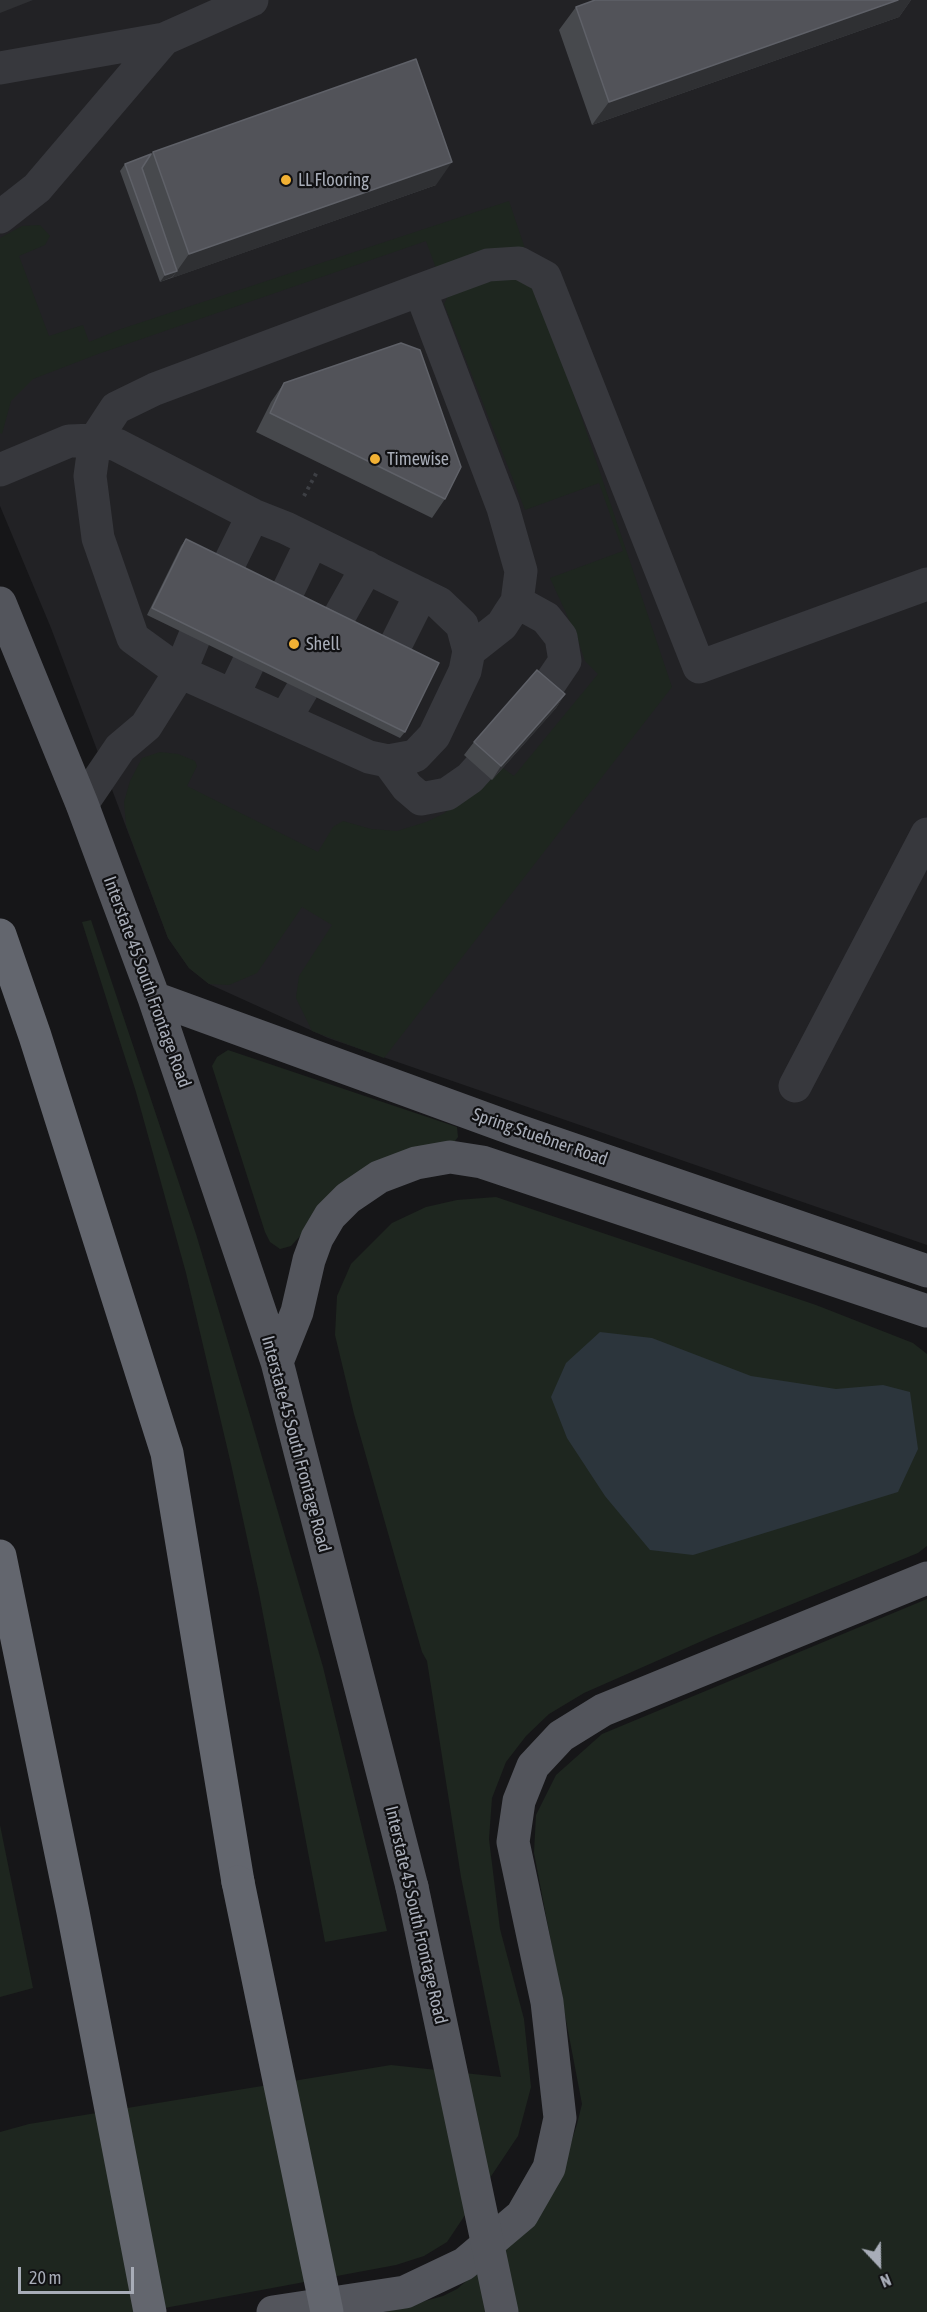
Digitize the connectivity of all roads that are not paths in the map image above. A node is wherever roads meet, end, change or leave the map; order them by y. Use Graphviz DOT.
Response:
graph roads {
  1 [pos="252,0"];
  2 [pos="164,39"];
  3 [pos="0,68"];
  4 [pos="0,217"];
  5 [pos="420,290"];
  6 [pos="95,440"];
  7 [pos="0,470"];
  8 [pos="253,515"];
  9 [pos="312,541"];
  10 [pos="367,567"];
  11 [pos="227,568"];
  12 [pos="927,584"];
  13 [pos="422,594"];
  14 [pos="285,597"];
  15 [pos="517,602"];
  16 [pos="0,603"];
  17 [pos="336,622"];
  18 [pos="194,638"];
  19 [pos="393,650"];
  20 [pos="469,651"];
  21 [pos="248,664"];
  22 [pos="180,672"];
  23 [pos="302,690"];
  24 [pos="233,694"];
  25 [pos="542,695"];
  26 [pos="285,719"];
  27 [pos="388,761"];
  28 [pos="479,768"];
  29 [pos="82,804"];
  30 [pos="927,834"];
  31 [pos="0,935"];
  32 [pos="154,998"];
  33 [pos="795,1086"];
  34 [pos="927,1271"];
  35 [pos="927,1311"];
  36 [pos="277,1362"];
  37 [pos="0,1556"];
  38 [pos="922,1577"];
  39 [pos="150,2312"];
  40 [pos="273,2312"];
  41 [pos="327,2312"];
  42 [pos="502,2312"];
  1 -- 2 [label="lane"];
  2 -- 3 [label="lane"];
  2 -- 4 [label="lane"];
  5 -- 6 [label="lane"];
  5 -- 12 [label="lane"];
  5 -- 15 [label="lane"];
  6 -- 7 [label="lane"];
  6 -- 8 [label="lane"];
  6 -- 22 [label="lane"];
  8 -- 9 [label="lane"];
  8 -- 11 [label="lane"];
  9 -- 10 [label="lane"];
  9 -- 14 [label="lane"];
  10 -- 13 [label="lane"];
  10 -- 17 [label="lane"];
  13 -- 19 [label="lane"];
  13 -- 20 [label="lane"];
  15 -- 20 [label="lane"];
  15 -- 25 [label="lane"];
  16 -- 29 [label="main road, Interstate 45 South Frontage Road"];
  18 -- 22 [label="lane"];
  20 -- 27 [label="lane"];
  21 -- 24 [label="lane"];
  22 -- 24 [label="lane"];
  22 -- 29 [label="lane"];
  23 -- 26 [label="lane"];
  24 -- 26 [label="lane"];
  26 -- 27 [label="lane"];
  27 -- 28 [label="lane"];
  29 -- 32 [label="main road, Interstate 45 South Frontage Road"];
  30 -- 33 [label="lane"];
  31 -- 41 [label="highway, bridge"];
  32 -- 34 [label="main road, Spring Stuebner Road"];
  32 -- 36 [label="main road, Interstate 45 South Frontage Road"];
  35 -- 36 [label="main road"];
  36 -- 42 [label="main road, Interstate 45 South Frontage Road, bridge"];
  37 -- 39 [label="highway"];
  38 -- 40 [label="main road"];
}
